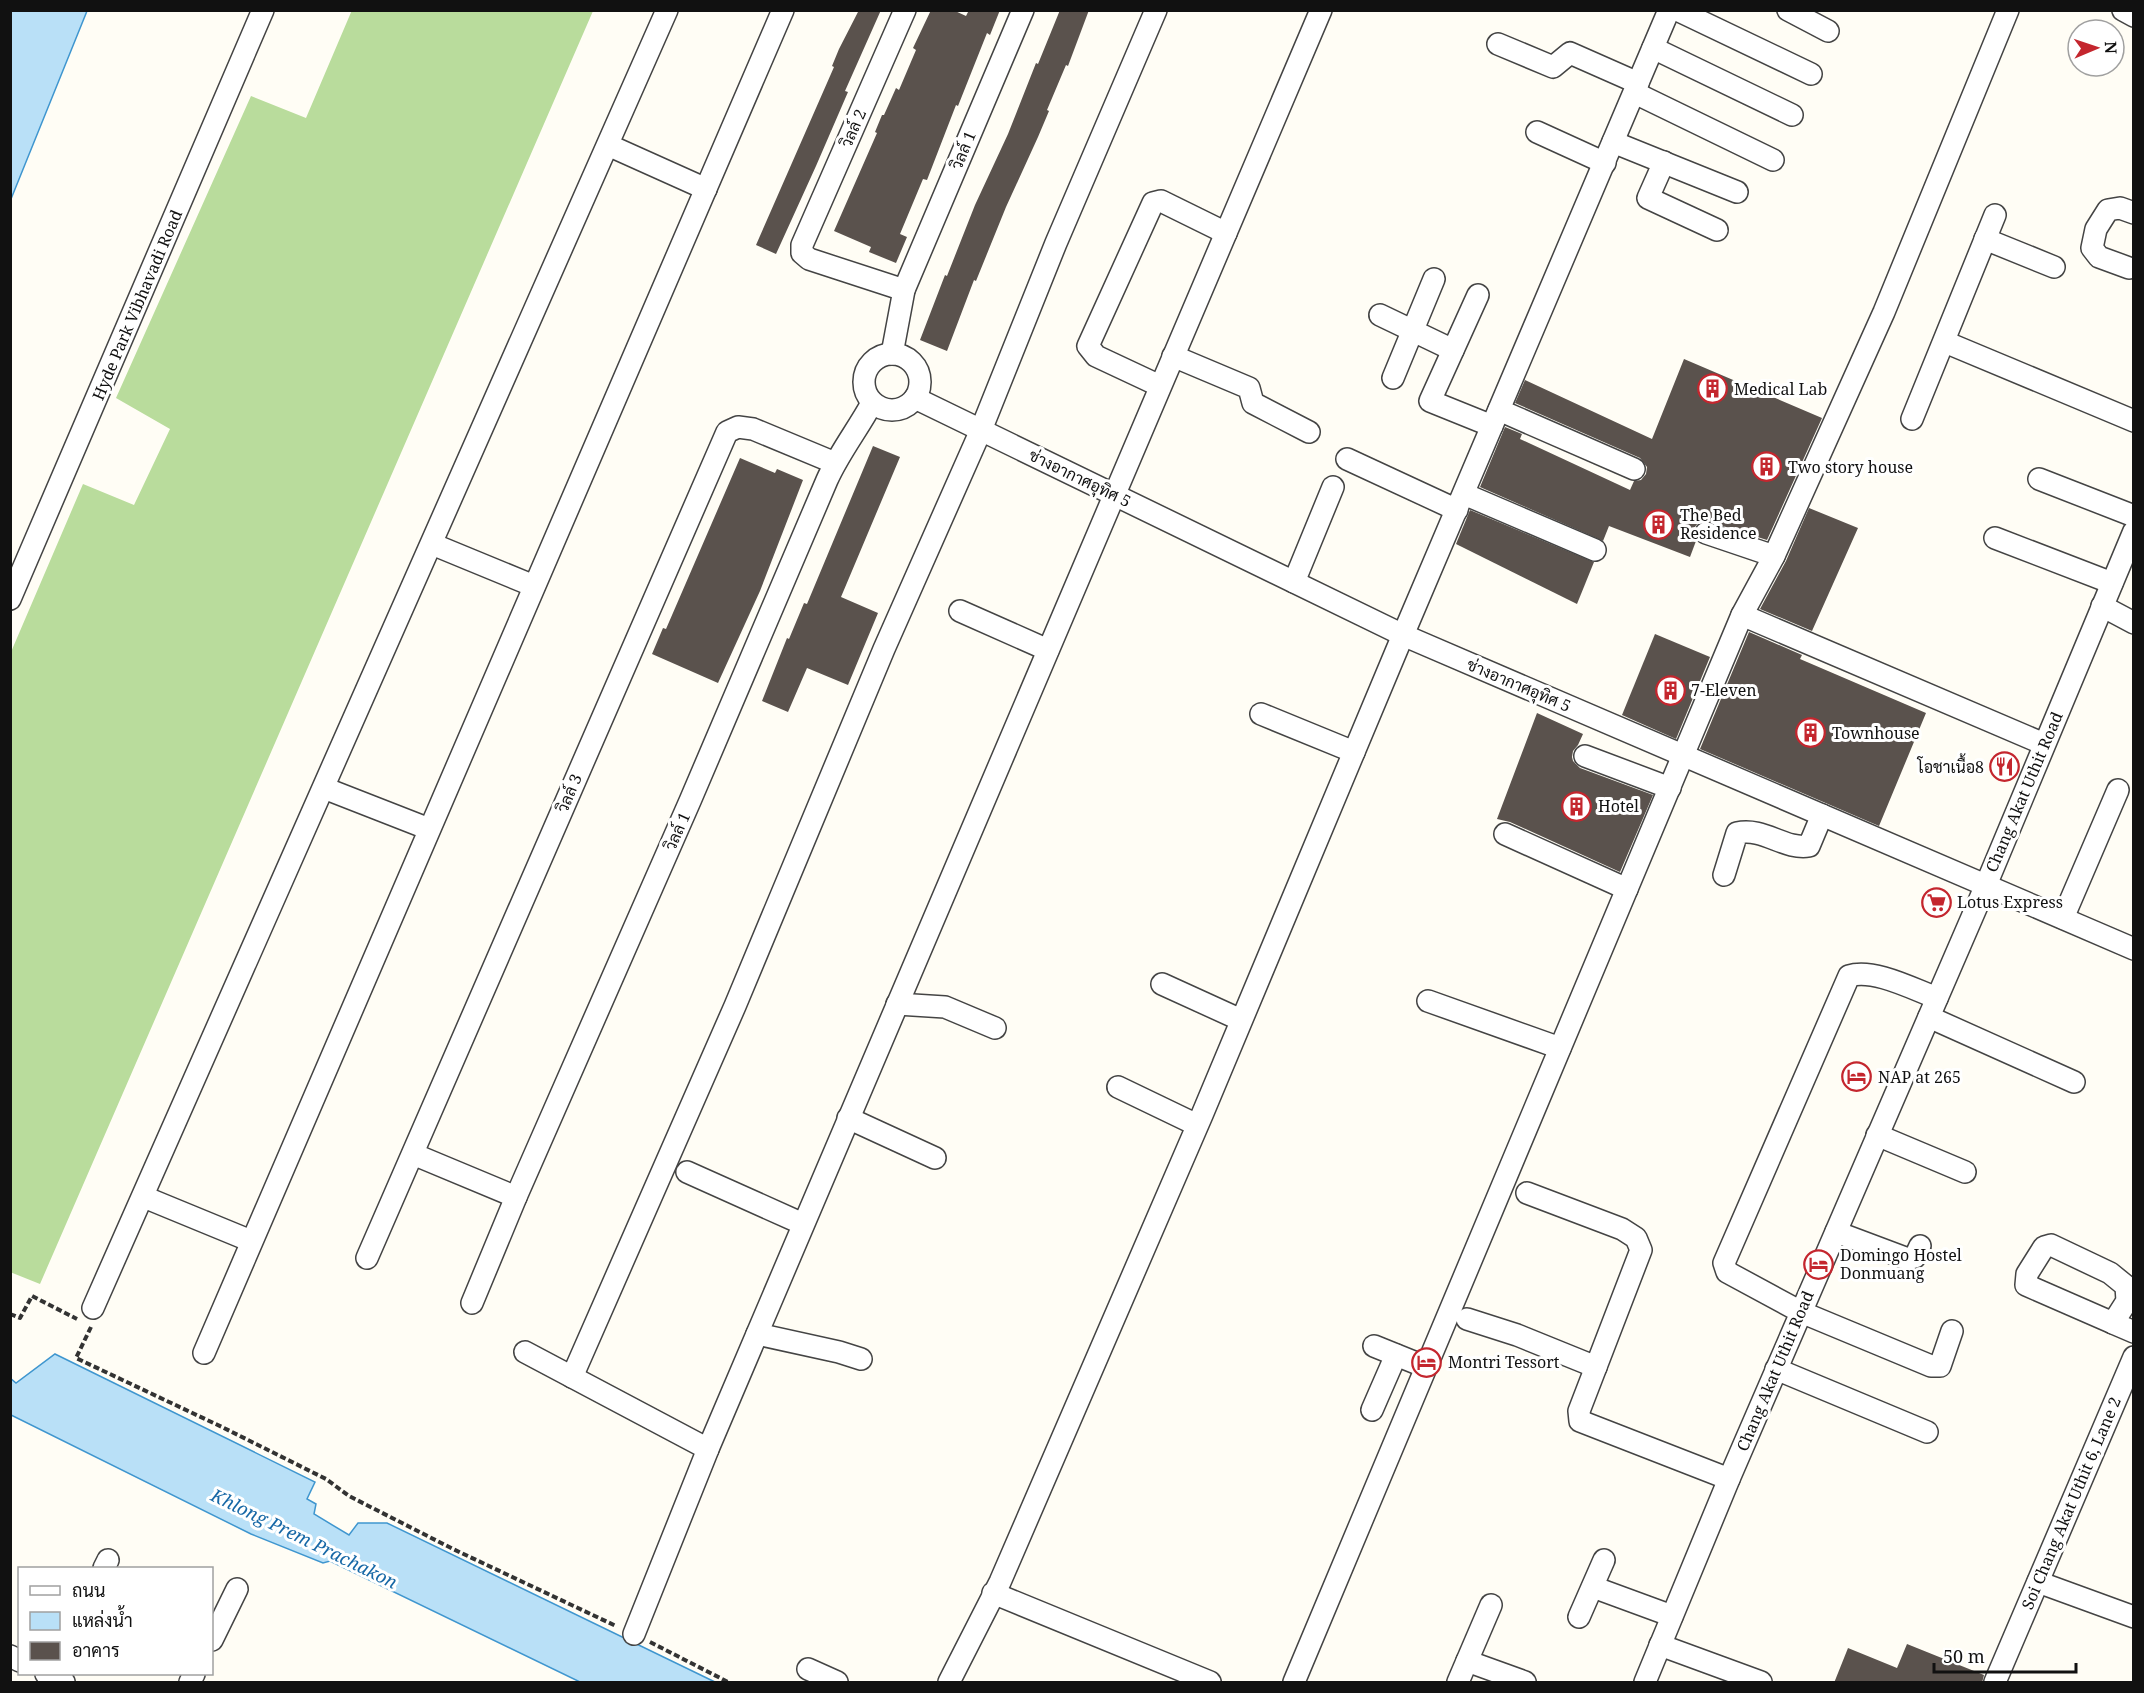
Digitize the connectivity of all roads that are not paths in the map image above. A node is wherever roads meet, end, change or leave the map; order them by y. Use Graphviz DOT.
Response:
graph roads {
  1 [pos="263,10"];
  2 [pos="668,10"];
  3 [pos="783,10"];
  4 [pos="904,10"];
  5 [pos="1023,10"];
  6 [pos="1156,10"];
  7 [pos="1321,10"];
  8 [pos="1669,10"];
  9 [pos="1677,10"];
  10 [pos="1788,10"];
  11 [pos="2008,10"];
  12 [pos="2123,10"];
  13 [pos="2133,16"];
  14 [pos="1828,31"];
  15 [pos="1498,44"];
  16 [pos="1653,48"];
  17 [pos="1811,74"];
  18 [pos="1636,88"];
  19 [pos="1792,115"];
  20 [pos="1537,132"];
  21 [pos="1613,142"];
  22 [pos="608,144"];
  23 [pos="1773,160"];
  24 [pos="1664,162"];
  25 [pos="1605,163"];
  26 [pos="706,189"];
  27 [pos="1737,192"];
  28 [pos="2133,213"];
  29 [pos="1995,215"];
  30 [pos="1717,230"];
  31 [pos="1226,233"];
  32 [pos="1985,239"];
  33 [pos="2054,267"];
  34 [pos="2130,268"];
  35 [pos="1434,279"];
  36 [pos="903,290"];
  37 [pos="1478,295"];
  38 [pos="1380,315"];
  39 [pos="1413,331"];
  40 [pos="1945,342"];
  41 [pos="1453,350"];
  42 [pos="892,354"];
  43 [pos="1173,356"];
  44 [pos="1393,378"];
  45 [pos="1160,386"];
  46 [pos="915,398"];
  47 [pos="872,403"];
  48 [pos="1496,418"];
  49 [pos="1912,419"];
  50 [pos="2133,421"];
  51 [pos="981,430"];
  52 [pos="1308,432"];
  53 [pos="1347,459"];
  54 [pos="835,463"];
  55 [pos="1634,469"];
  56 [pos="2039,479"];
  57 [pos="1333,487"];
  58 [pos="1114,494"];
  59 [pos="1460,502"];
  60 [pos="2133,516"];
  61 [pos="2133,531"];
  62 [pos="1706,532"];
  63 [pos="1995,538"];
  64 [pos="432,544"];
  65 [pos="1595,550"];
  66 [pos="1774,556"];
  67 [pos="1294,582"];
  68 [pos="2112,583"];
  69 [pos="534,586"];
  70 [pos="10,599"];
  71 [pos="2102,606"];
  72 [pos="960,611"];
  73 [pos="1742,615"];
  74 [pos="2133,623"];
  75 [pos="1403,635"];
  76 [pos="1047,650"];
  77 [pos="1261,714"];
  78 [pos="2044,744"];
  79 [pos="1354,752"];
  80 [pos="1585,756"];
  81 [pos="1683,756"];
  82 [pos="324,788"];
  83 [pos="1670,788"];
  84 [pos="2118,790"];
  85 [pos="1822,815"];
  86 [pos="429,829"];
  87 [pos="1505,834"];
  88 [pos="1724,875"];
  89 [pos="1986,885"];
  90 [pos="1627,889"];
  91 [pos="2062,918"];
  92 [pos="2133,949"];
  93 [pos="1162,984"];
  94 [pos="1428,1000"];
  95 [pos="897,1004"];
  96 [pos="1933,1008"];
  97 [pos="1241,1020"];
  98 [pos="994,1028"];
  99 [pos="1560,1048"];
  100 [pos="2074,1082"];
  101 [pos="1118,1087"];
  102 [pos="849,1118"];
  103 [pos="1197,1125"];
  104 [pos="1877,1136"];
  105 [pos="413,1154"];
  106 [pos="935,1158"];
  107 [pos="687,1172"];
  108 [pos="1965,1172"];
  109 [pos="1527,1193"];
  110 [pos="144,1197"];
  111 [pos="516,1197"];
  112 [pos="803,1224"];
  113 [pos="1836,1232"];
  114 [pos="251,1241"];
  115 [pos="1920,1246"];
  116 [pos="367,1258"];
  117 [pos="472,1303"];
  118 [pos="93,1308"];
  119 [pos="1801,1312"];
  120 [pos="1467,1319"];
  121 [pos="2113,1323"];
  122 [pos="1952,1331"];
  123 [pos="2133,1332"];
  124 [pos="757,1334"];
  125 [pos="1374,1346"];
  126 [pos="525,1352"];
  127 [pos="204,1353"];
  128 [pos="1396,1355"];
  129 [pos="2133,1357"];
  130 [pos="861,1359"];
  131 [pos="1426,1367"];
  132 [pos="1596,1367"];
  133 [pos="1776,1369"];
  134 [pos="572,1377"];
  135 [pos="1372,1410"];
  136 [pos="1927,1432"];
  137 [pos="708,1449"];
  138 [pos="1729,1479"];
  139 [pos="1604,1560"];
  140 [pos="2038,1582"];
  141 [pos="1593,1587"];
  142 [pos="237,1589"];
  143 [pos="993,1593"];
  144 [pos="1491,1605"];
  145 [pos="1672,1616"];
  146 [pos="1579,1617"];
  147 [pos="2133,1617"];
  148 [pos="634,1634"];
  149 [pos="213,1638"];
  150 [pos="1660,1645"];
  151 [pos="1467,1661"];
  152 [pos="808,1669"];
  153 [pos="837,1683"];
  154 [pos="949,1683"];
  155 [pos="1210,1683"];
  156 [pos="1294,1683"];
  157 [pos="1458,1683"];
  158 [pos="1525,1683"];
  159 [pos="1645,1683"];
  160 [pos="1761,1683"];
  161 [pos="1995,1683"];
  1 -- 70 [label="street, Hyde Park Vibhavadi Road"];
  2 -- 22 [label="street"];
  3 -- 26 [label="street"];
  4 -- 36 [label="street, วิลล์ 2"];
  5 -- 36 [label="street, วิลล์ 1"];
  6 -- 51 [label="street"];
  7 -- 31 [label="street"];
  8 -- 16 [label="street"];
  9 -- 17 [label="street"];
  10 -- 14 [label="street"];
  11 -- 66 [label="street"];
  12 -- 13 [label="street"];
  15 -- 18 [label="street"];
  16 -- 18 [label="street"];
  16 -- 19 [label="street"];
  18 -- 21 [label="street"];
  18 -- 23 [label="street"];
  20 -- 25 [label="street"];
  21 -- 24 [label="street"];
  21 -- 25 [label="street"];
  22 -- 26 [label="street"];
  22 -- 64 [label="street"];
  24 -- 27 [label="street"];
  24 -- 30 [label="street"];
  25 -- 48 [label="street"];
  26 -- 69 [label="street"];
  28 -- 34 [label="street"];
  29 -- 32 [label="street"];
  31 -- 43 [label="street"];
  31 -- 45 [label="street"];
  32 -- 33 [label="street"];
  32 -- 40 [label="street"];
  35 -- 39 [label="street"];
  36 -- 42 [label="street, วิลล์ 1"];
  37 -- 41 [label="street"];
  38 -- 39 [label="street"];
  39 -- 41 [label="street"];
  39 -- 44 [label="street"];
  40 -- 49 [label="street"];
  40 -- 50 [label="street"];
  41 -- 48 [label="street"];
  42 -- 46 [label="street"];
  42 -- 47 [label="street"];
  43 -- 45 [label="street"];
  43 -- 52 [label="street"];
  45 -- 58 [label="street"];
  46 -- 47 [label="street"];
  46 -- 51 [label="street, ช่างอากาศอุทิศ 5"];
  47 -- 54 [label="street, วิลล์ 1"];
  48 -- 55 [label="street"];
  48 -- 59 [label="street"];
  51 -- 58 [label="street, ช่างอากาศอุทิศ 5"];
  51 -- 134 [label="street"];
  53 -- 59 [label="street"];
  54 -- 105 [label="street, วิลล์ 3"];
  54 -- 111 [label="street, วิลล์ 1"];
  56 -- 60 [label="street"];
  57 -- 67 [label="street"];
  58 -- 67 [label="street, ช่างอากาศอุทิศ 5"];
  58 -- 76 [label="street"];
  59 -- 65 [label="street"];
  59 -- 75 [label="street"];
  61 -- 68 [label="street, Chang Akat Uthit Road"];
  62 -- 66 [label="street"];
  63 -- 68 [label="street"];
  64 -- 69 [label="street"];
  64 -- 82 [label="street"];
  66 -- 73 [label="street"];
  67 -- 75 [label="street, ช่างอากาศอุทิศ 5"];
  68 -- 71 [label="street, Chang Akat Uthit Road"];
  69 -- 86 [label="street"];
  71 -- 74 [label="street"];
  71 -- 78 [label="street, Chang Akat Uthit Road"];
  72 -- 76 [label="street"];
  73 -- 78 [label="street"];
  73 -- 81 [label="street"];
  75 -- 79 [label="street"];
  75 -- 81 [label="street, ช่างอากาศอุทิศ 5"];
  76 -- 95 [label="street"];
  77 -- 79 [label="street"];
  78 -- 89 [label="street, Chang Akat Uthit Road"];
  79 -- 97 [label="street"];
  80 -- 83 [label="street"];
  81 -- 83 [label="street"];
  81 -- 85 [label="street, ช่างอากาศอุทิศ 5"];
  82 -- 86 [label="street"];
  82 -- 110 [label="street"];
  83 -- 90 [label="street"];
  84 -- 91 [label="street"];
  85 -- 88 [label="street"];
  85 -- 89 [label="street, ช่างอากาศอุทิศ 5"];
  86 -- 114 [label="street"];
  87 -- 90 [label="street"];
  89 -- 91 [label="street, ช่างอากาศอุทิศ 5"];
  89 -- 96 [label="street, Chang Akat Uthit Road"];
  90 -- 99 [label="street"];
  91 -- 92 [label="street, ช่างอากาศอุทิศ 5"];
  93 -- 97 [label="street"];
  94 -- 99 [label="street"];
  95 -- 98 [label="street"];
  95 -- 102 [label="street"];
  96 -- 100 [label="street"];
  96 -- 104 [label="street, Chang Akat Uthit Road"];
  96 -- 119 [label="street"];
  97 -- 103 [label="street"];
  99 -- 131 [label="street"];
  101 -- 103 [label="street"];
  102 -- 106 [label="street"];
  102 -- 112 [label="street"];
  103 -- 143 [label="street"];
  104 -- 108 [label="street"];
  104 -- 113 [label="street, Chang Akat Uthit Road"];
  105 -- 111 [label="street"];
  105 -- 116 [label="street, วิลล์ 3"];
  107 -- 112 [label="street"];
  109 -- 132 [label="street"];
  110 -- 114 [label="street"];
  110 -- 118 [label="street"];
  111 -- 117 [label="street, วิลล์ 1"];
  112 -- 124 [label="street"];
  113 -- 115 [label="street"];
  113 -- 119 [label="street, Chang Akat Uthit Road"];
  114 -- 127 [label="street"];
  119 -- 122 [label="street"];
  119 -- 133 [label="street, Chang Akat Uthit Road"];
  120 -- 132 [label="street"];
  121 -- 121 [label="street"];
  121 -- 123 [label="street"];
  124 -- 130 [label="street"];
  124 -- 137 [label="street"];
  125 -- 128 [label="street"];
  126 -- 134 [label="street"];
  128 -- 131 [label="street"];
  128 -- 135 [label="street"];
  129 -- 140 [label="street, Soi Chang Akat Uthit 6, Lane 2"];
  131 -- 156 [label="street"];
  132 -- 138 [label="street"];
  133 -- 136 [label="street"];
  133 -- 138 [label="street, Chang Akat Uthit Road"];
  134 -- 137 [label="street"];
  137 -- 148 [label="street"];
  138 -- 145 [label="street, Chang Akat Uthit Road"];
  139 -- 141 [label="street"];
  140 -- 147 [label="street"];
  140 -- 161 [label="street, Soi Chang Akat Uthit 6, Lane 2"];
  141 -- 145 [label="street"];
  141 -- 146 [label="street"];
  142 -- 149 [label="street"];
  143 -- 154 [label="street"];
  143 -- 155 [label="street"];
  144 -- 151 [label="street"];
  145 -- 150 [label="street, Chang Akat Uthit Road"];
  150 -- 159 [label="street, Chang Akat Uthit Road"];
  150 -- 160 [label="street"];
  151 -- 157 [label="street"];
  151 -- 158 [label="street"];
  152 -- 153 [label="street"];
}
